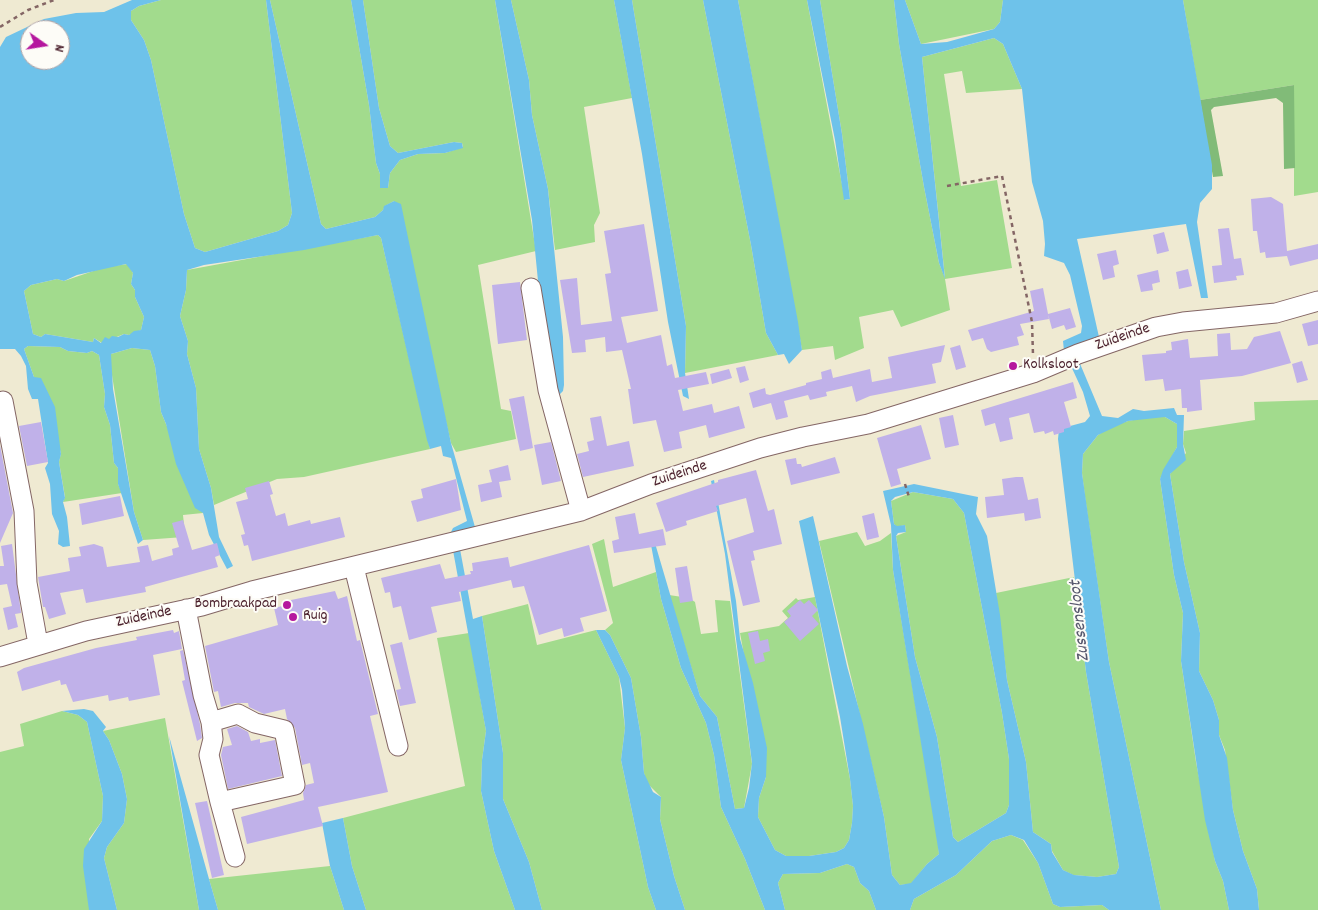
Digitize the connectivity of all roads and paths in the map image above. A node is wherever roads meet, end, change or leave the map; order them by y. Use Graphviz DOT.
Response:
graph roads {
  1 [pos="54,0"];
  2 [pos="0,27"];
  3 [pos="947,186"];
  4 [pos="531,288"];
  5 [pos="1318,301"];
  6 [pos="1033,373"];
  7 [pos="3,401"];
  8 [pos="905,484"];
  9 [pos="908,497"];
  10 [pos="581,510"];
  11 [pos="354,567"];
  12 [pos="186,609"];
  13 [pos="38,644"];
  14 [pos="0,657"];
  15 [pos="211,722"];
  16 [pos="398,746"];
  17 [pos="220,802"];
  18 [pos="235,857"];
  1 -- 2 [label="path"];
  3 -- 6 [label="path"];
  4 -- 10 [label="street"];
  5 -- 6 [label="street, Zuideinde"];
  6 -- 10 [label="street, Zuideinde"];
  7 -- 13 [label="street"];
  8 -- 9 [label="path"];
  10 -- 11 [label="street, Zuideinde"];
  11 -- 12 [label="street, Zuideinde"];
  11 -- 16 [label="street"];
  12 -- 13 [label="street, Zuideinde"];
  12 -- 15 [label="street"];
  13 -- 14 [label="street, Zuideinde"];
  15 -- 17 [label="street"];
  15 -- 17 [label="street"];
  17 -- 18 [label="street"];
}
